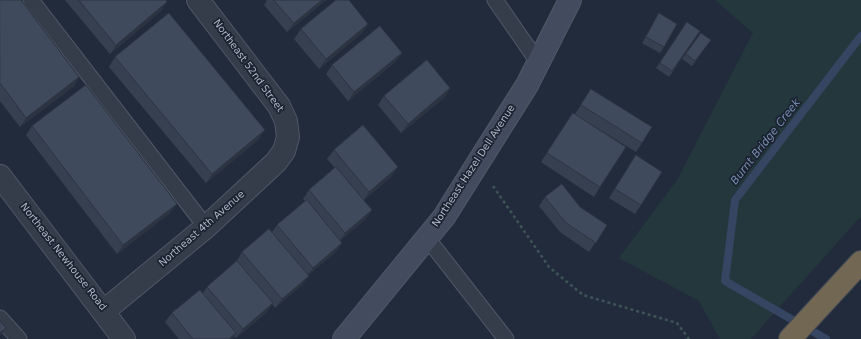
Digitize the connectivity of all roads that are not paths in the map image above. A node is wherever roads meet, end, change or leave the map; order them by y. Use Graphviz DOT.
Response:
graph roads {
  1 [pos="31,0"];
  2 [pos="198,0"];
  3 [pos="495,0"];
  4 [pos="570,0"];
  5 [pos="538,62"];
  6 [pos="288,137"];
  7 [pos="0,176"];
  8 [pos="206,227"];
  9 [pos="427,238"];
  10 [pos="861,262"];
  11 [pos="104,311"];
  12 [pos="0,318"];
  13 [pos="18,339"];
  14 [pos="124,339"];
  15 [pos="344,339"];
  16 [pos="506,339"];
  17 [pos="790,339"];
  1 -- 8 [label="lane"];
  2 -- 6 [label="street, Northeast 52nd Street"];
  3 -- 5 [label="lane"];
  4 -- 5 [label="street, Northeast Hazel Dell Avenue"];
  5 -- 9 [label="street, Northeast Hazel Dell Avenue"];
  6 -- 8 [label="street, Northeast 4th Avenue"];
  7 -- 11 [label="street, Northeast Newhouse Road"];
  8 -- 11 [label="street, Northeast 4th Avenue"];
  9 -- 15 [label="street, Northeast Hazel Dell Avenue"];
  9 -- 16 [label="lane"];
  10 -- 17 [label="highway"];
  11 -- 14 [label="street, Northeast Newhouse Road"];
  12 -- 13 [label="lane"];
}
